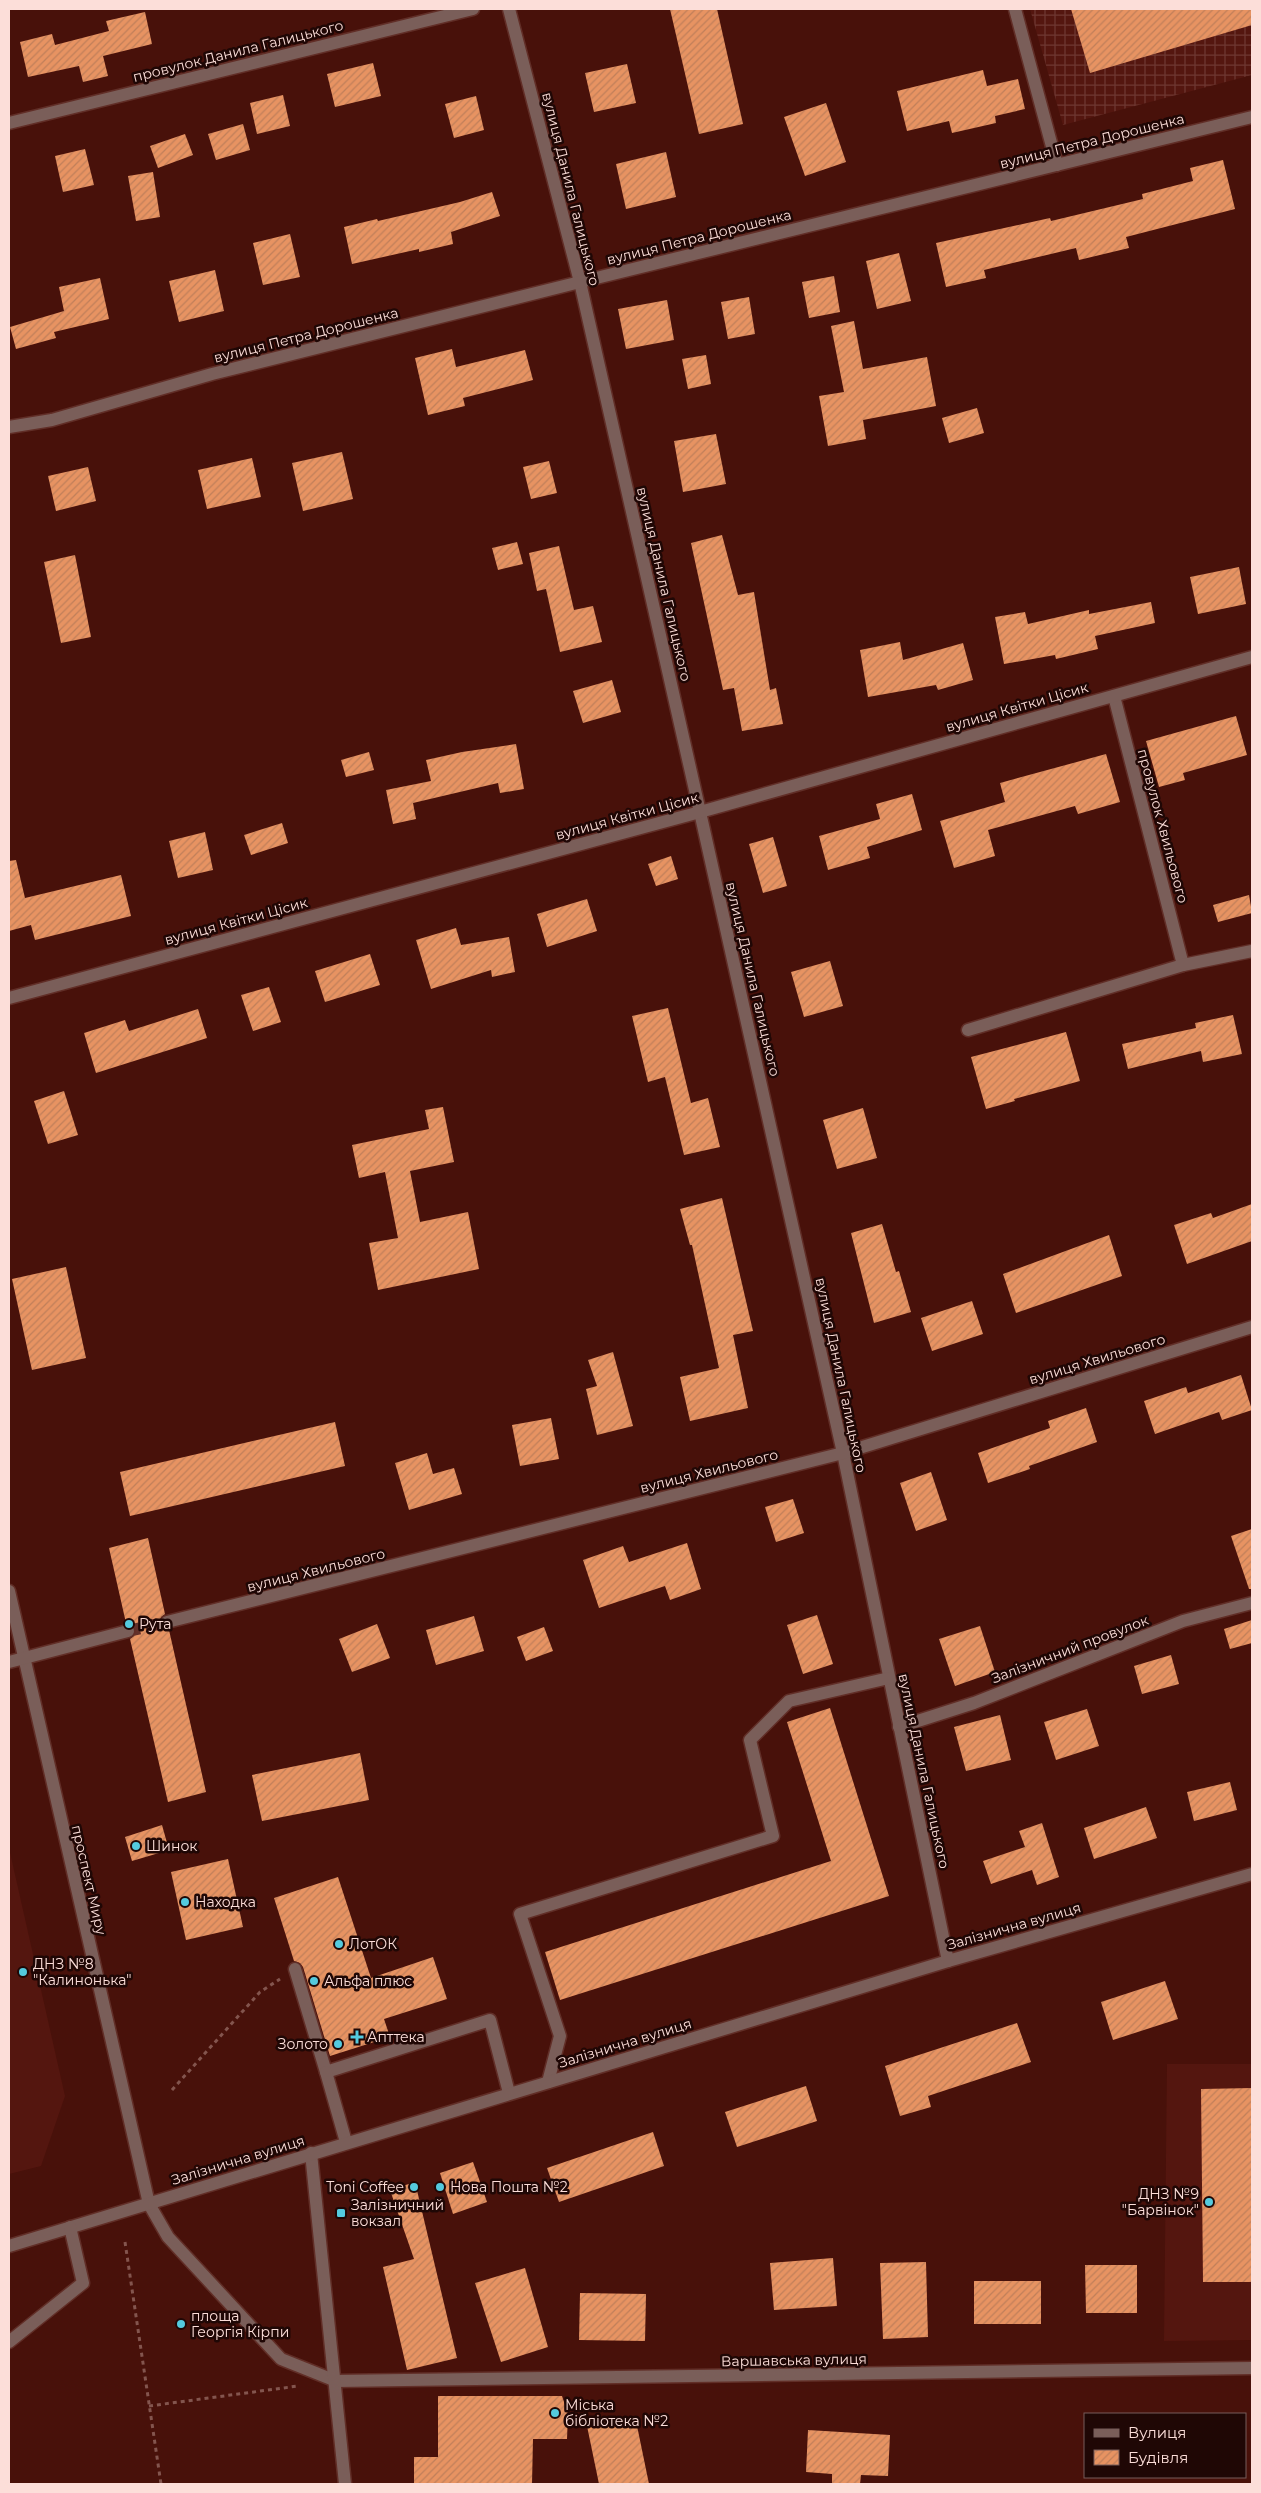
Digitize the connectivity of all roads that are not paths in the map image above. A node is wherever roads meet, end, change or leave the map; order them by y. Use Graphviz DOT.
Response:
graph roads {
  1 [pos="474,9"];
  2 [pos="509,9"];
  3 [pos="1015,9"];
  4 [pos="1252,117"];
  5 [pos="9,123"];
  6 [pos="1057,165"];
  7 [pos="580,282"];
  8 [pos="9,427"];
  9 [pos="1252,657"];
  10 [pos="1114,696"];
  11 [pos="700,812"];
  12 [pos="1252,951"];
  13 [pos="1184,965"];
  14 [pos="9,998"];
  15 [pos="968,1030"];
  16 [pos="1252,1327"];
  17 [pos="843,1453"];
  18 [pos="9,1592"];
  19 [pos="1252,1603"];
  20 [pos="167,1622"];
  21 [pos="128,1631"];
  22 [pos="24,1658"];
  23 [pos="9,1662"];
  24 [pos="889,1678"];
  25 [pos="899,1727"];
  26 [pos="1252,1874"];
  27 [pos="948,1961"];
  28 [pos="295,1969"];
  29 [pos="326,2072"];
  30 [pos="548,2082"];
  31 [pos="509,2094"];
  32 [pos="346,2142"];
  33 [pos="311,2153"];
  34 [pos="149,2204"];
  35 [pos="70,2227"];
  36 [pos="9,2246"];
  37 [pos="9,2342"];
  38 [pos="1252,2368"];
  39 [pos="336,2381"];
  40 [pos="345,2484"];
  1 -- 5 [label="street, провулок Данила Галицького"];
  2 -- 7 [label="street, вулиця Данила Галицького"];
  3 -- 6 [label="street"];
  4 -- 6 [label="street, вулиця Петра Дорошенка"];
  6 -- 7 [label="street, вулиця Петра Дорошенка"];
  7 -- 8 [label="street, вулиця Петра Дорошенка"];
  7 -- 11 [label="street, вулиця Данила Галицького"];
  9 -- 10 [label="street, вулиця Квітки Цісик"];
  10 -- 11 [label="street, вулиця Квітки Цісик"];
  10 -- 13 [label="street, провулок Хвильового"];
  11 -- 14 [label="street, вулиця Квітки Цісик"];
  11 -- 17 [label="street, вулиця Данила Галицького"];
  12 -- 13 [label="street"];
  13 -- 15 [label="street"];
  16 -- 17 [label="street, вулиця Хвильового"];
  17 -- 20 [label="street, вулиця Хвильового"];
  17 -- 24 [label="street, вулиця Данила Галицького"];
  18 -- 22 [label="street, проспект Миру"];
  19 -- 25 [label="street, Залізничний провулок"];
  21 -- 22 [label="street"];
  22 -- 23 [label="street"];
  22 -- 34 [label="street, проспект Миру"];
  24 -- 25 [label="street, вулиця Данила Галицького"];
  24 -- 30 [label="street"];
  25 -- 27 [label="street, вулиця Данила Галицького"];
  26 -- 27 [label="street, Залізнична вулиця"];
  27 -- 30 [label="street, Залізнична вулиця"];
  28 -- 29 [label="street"];
  29 -- 31 [label="street"];
  29 -- 32 [label="street"];
  30 -- 31 [label="street, Залізнична вулиця"];
  31 -- 32 [label="street, Залізнична вулиця"];
  32 -- 33 [label="street, Залізнична вулиця"];
  33 -- 34 [label="street, Залізнична вулиця"];
  33 -- 39 [label="street"];
  34 -- 35 [label="street, Залізнична вулиця"];
  34 -- 39 [label="street, проспект Миру"];
  35 -- 36 [label="street, Залізнична вулиця"];
  35 -- 37 [label="street"];
  38 -- 39 [label="street, Варшавська вулиця"];
  39 -- 40 [label="street"];
}
